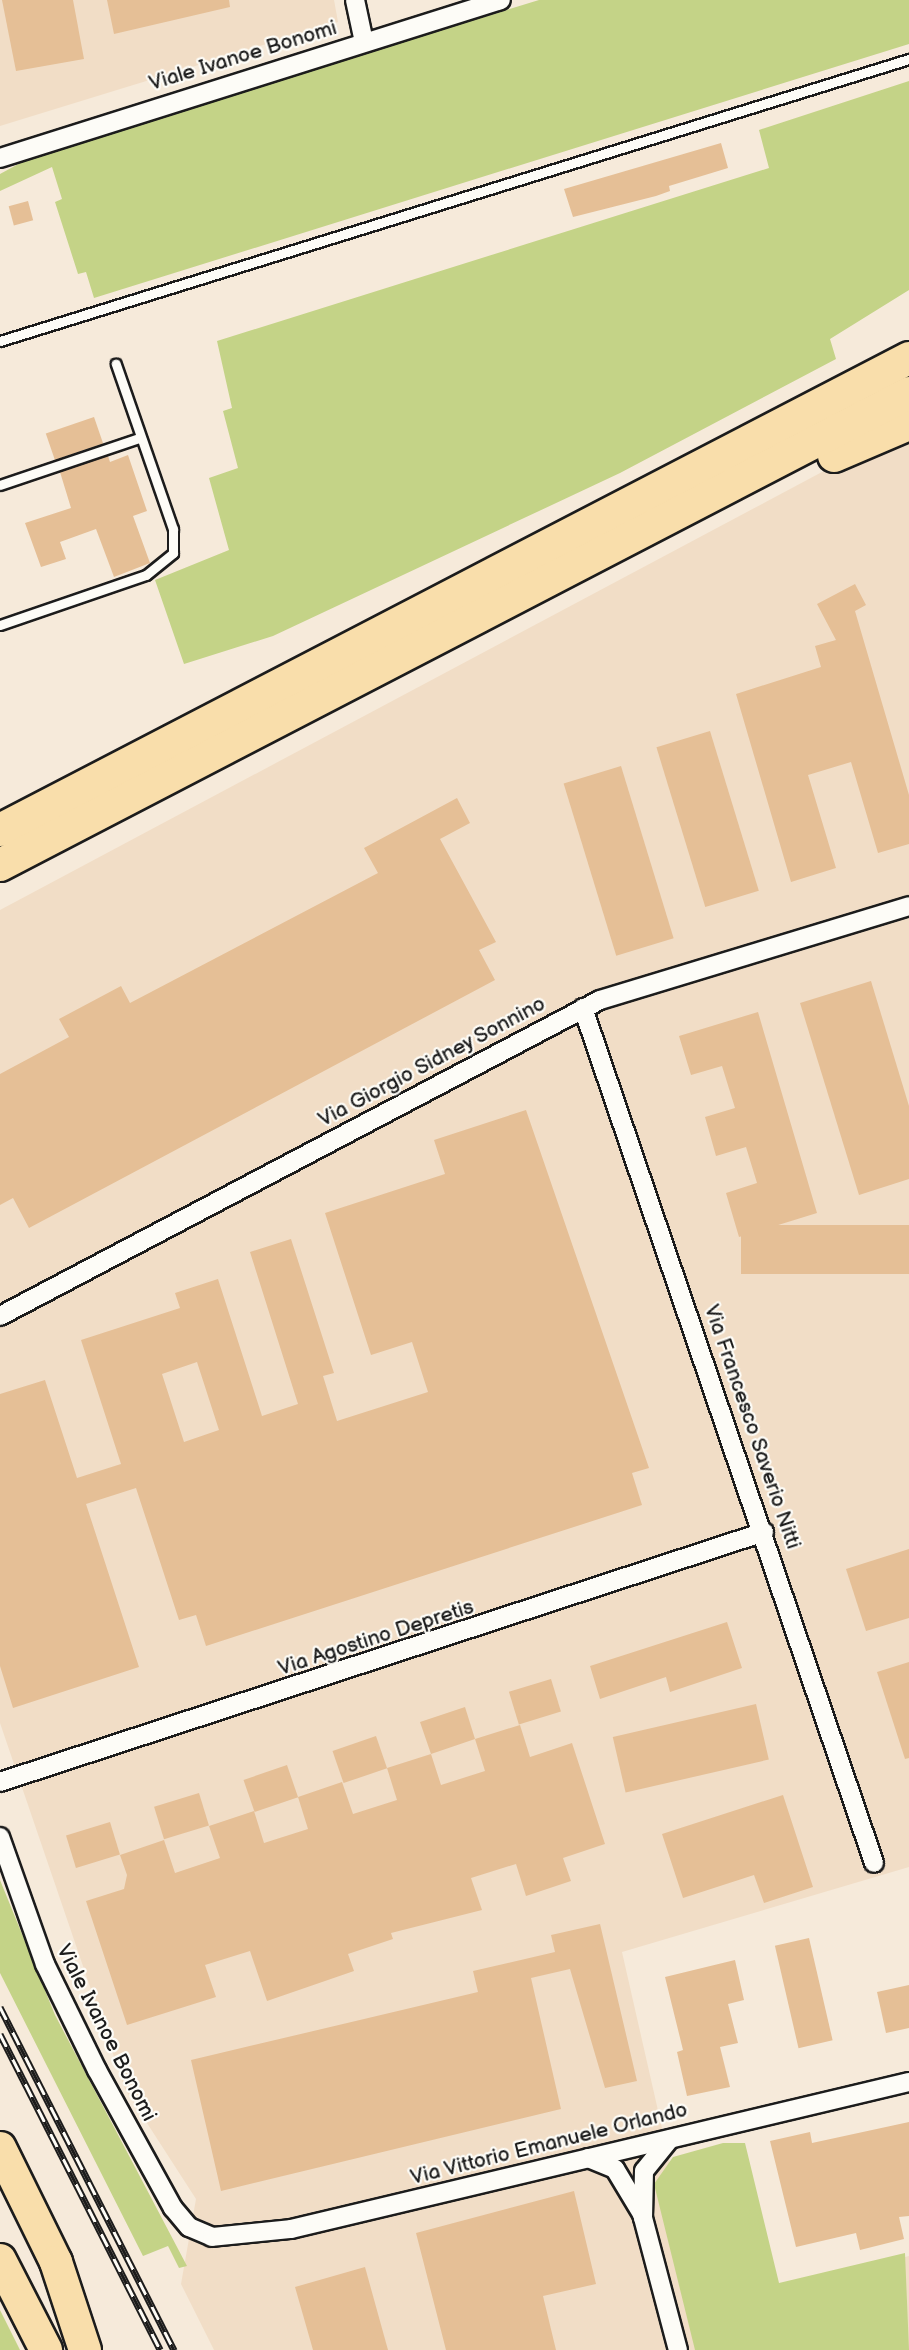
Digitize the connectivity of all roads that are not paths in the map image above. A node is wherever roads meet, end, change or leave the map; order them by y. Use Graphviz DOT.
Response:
graph roads {
  1 [pos="355,0"];
  2 [pos="501,0"];
  3 [pos="364,42"];
  4 [pos="909,59"];
  5 [pos="0,158"];
  6 [pos="0,341"];
  7 [pos="909,358"];
  8 [pos="116,364"];
  9 [pos="909,393"];
  10 [pos="909,424"];
  11 [pos="139,438"];
  12 [pos="0,485"];
  13 [pos="639,533"];
  14 [pos="0,625"];
  15 [pos="0,830"];
  16 [pos="0,865"];
  17 [pos="909,906"];
  18 [pos="583,1008"];
  19 [pos="0,1316"];
  20 [pos="765,1532"];
  21 [pos="0,1782"];
  22 [pos="0,1837"];
  23 [pos="874,1863"];
  24 [pos="909,2082"];
  25 [pos="682,2134"];
  26 [pos="0,2148"];
  27 [pos="579,2159"];
  28 [pos="0,2190"];
  29 [pos="644,2220"];
  30 [pos="200,2233"];
  31 [pos="0,2260"];
  32 [pos="46,2350"];
  33 [pos="83,2350"];
  34 [pos="678,2350"];
  1 -- 3 [label="street"];
  2 -- 3 [label="street, Viale Ivanoe Bonomi"];
  3 -- 5 [label="street, Viale Ivanoe Bonomi"];
  4 -- 6 [label="lane"];
  7 -- 15 [label="highway"];
  8 -- 11 [label="lane"];
  9 -- 13 [label="highway"];
  10 -- 13 [label="highway"];
  11 -- 12 [label="lane"];
  11 -- 14 [label="lane"];
  13 -- 16 [label="highway"];
  17 -- 18 [label="street, Via Giorgio Sidney Sonnino"];
  18 -- 19 [label="street, Via Giorgio Sidney Sonnino"];
  18 -- 20 [label="street, Via Francesco Saverio Nitti"];
  20 -- 21 [label="street, Via Agostino Depretis"];
  20 -- 23 [label="street, Via Francesco Saverio Nitti"];
  22 -- 30 [label="street, Viale Ivanoe Bonomi"];
  24 -- 25 [label="street, Via Vittorio Emanuele Orlando"];
  25 -- 27 [label="street, Via Vittorio Emanuele Orlando"];
  25 -- 29 [label="street"];
  26 -- 33 [label="highway"];
  27 -- 29 [label="street"];
  27 -- 30 [label="street, Via Vittorio Emanuele Orlando"];
  28 -- 33 [label="highway"];
  29 -- 34 [label="street"];
  31 -- 32 [label="highway"];
}
